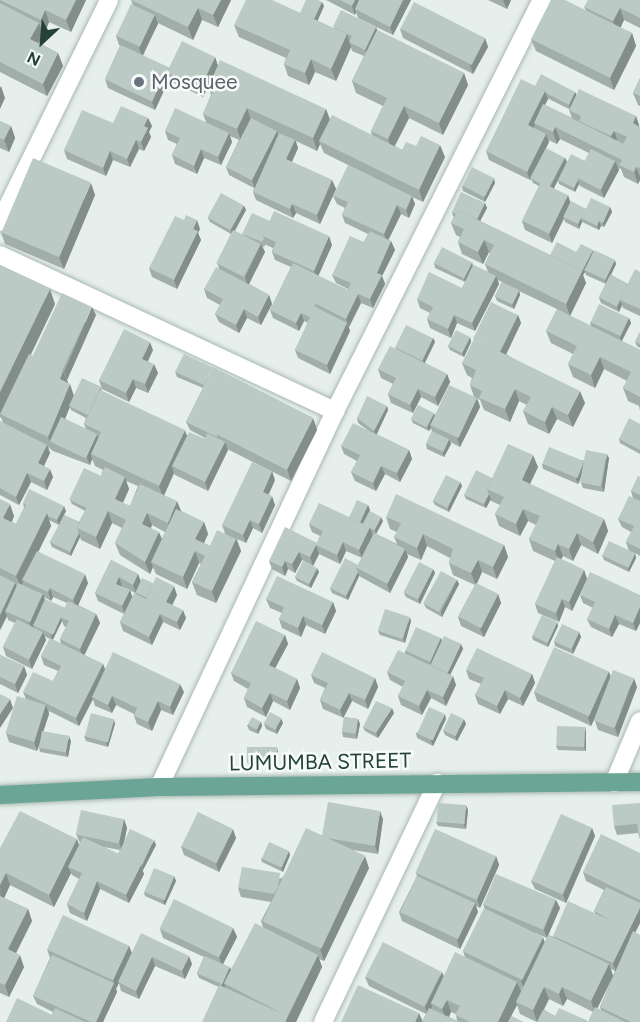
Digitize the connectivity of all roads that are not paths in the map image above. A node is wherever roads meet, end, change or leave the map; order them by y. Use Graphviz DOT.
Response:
graph roads {
  1 [pos="110,0"];
  2 [pos="542,0"];
  3 [pos="0,222"];
  4 [pos="0,255"];
  5 [pos="334,411"];
  6 [pos="640,722"];
  7 [pos="640,782"];
  8 [pos="437,783"];
  9 [pos="614,783"];
  10 [pos="159,787"];
  11 [pos="0,795"];
  12 [pos="323,1022"];
  1 -- 3 [label="street"];
  2 -- 5 [label="street"];
  4 -- 5 [label="street"];
  5 -- 10 [label="street"];
  6 -- 9 [label="street"];
  7 -- 9 [label="main road, LUMUMBA STREET"];
  8 -- 9 [label="main road, LUMUMBA STREET"];
  8 -- 10 [label="main road, LUMUMBA STREET"];
  8 -- 12 [label="street"];
  10 -- 11 [label="main road, LUMUMBA STREET"];
}
